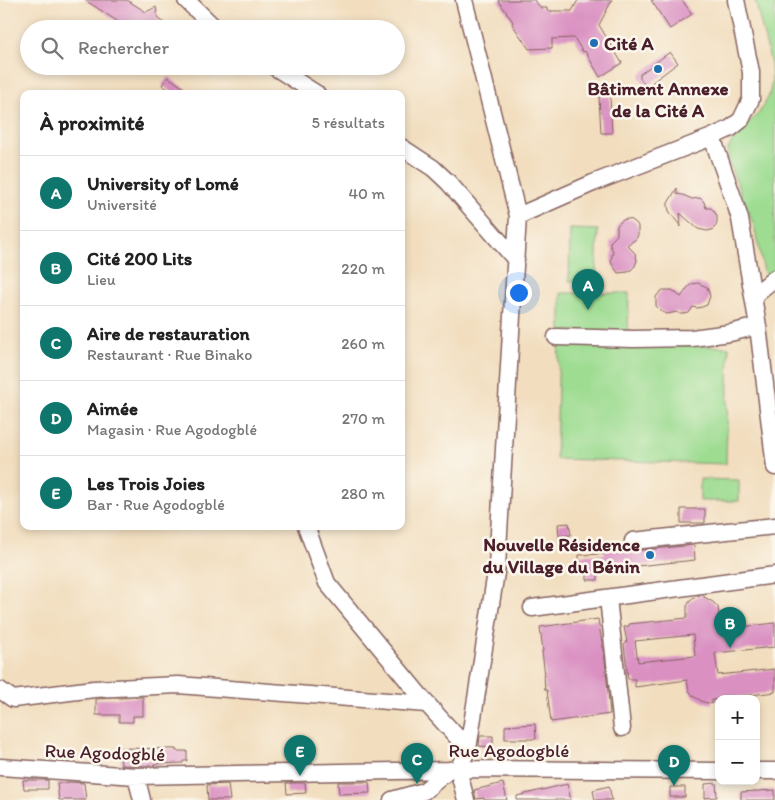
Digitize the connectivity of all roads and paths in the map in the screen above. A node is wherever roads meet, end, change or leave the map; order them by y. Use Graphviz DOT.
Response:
graph roads {
  1 [pos="186,0"];
  2 [pos="464,0"];
  3 [pos="736,0"];
  4 [pos="207,20"];
  5 [pos="287,75"];
  6 [pos="311,90"];
  7 [pos="717,135"];
  8 [pos="405,150"];
  9 [pos="518,216"];
  10 [pos="516,260"];
  11 [pos="775,278"];
  12 [pos="753,296"];
  13 [pos="758,326"];
  14 [pos="556,337"];
  15 [pos="775,467"];
  16 [pos="775,526"];
  17 [pos="307,530"];
  18 [pos="633,541"];
  19 [pos="775,575"];
  20 [pos="608,598"];
  21 [pos="532,608"];
  22 [pos="0,690"];
  23 [pos="427,704"];
  24 [pos="622,728"];
  25 [pos="468,749"];
  26 [pos="0,768"];
  27 [pos="454,769"];
  28 [pos="715,771"];
  29 [pos="760,771"];
  30 [pos="775,771"];
  31 [pos="136,776"];
  32 [pos="142,800"];
  33 [pos="392,800"];
  34 [pos="466,800"];
  1 -- 4 [label="street"];
  2 -- 9 [label="street"];
  3 -- 7 [label="street"];
  5 -- 6 [label="street"];
  7 -- 9 [label="street"];
  7 -- 12 [label="street"];
  8 -- 10 [label="street"];
  9 -- 10 [label="street"];
  10 -- 25 [label="street"];
  11 -- 12 [label="street"];
  12 -- 13 [label="street"];
  13 -- 14 [label="street"];
  13 -- 15 [label="street"];
  16 -- 18 [label="street"];
  17 -- 23 [label="street"];
  19 -- 20 [label="street"];
  20 -- 21 [label="street"];
  20 -- 24 [label="street"];
  22 -- 23 [label="street"];
  23 -- 25 [label="street"];
  25 -- 27 [label="street"];
  26 -- 31 [label="street, Rue Agodogblé"];
  27 -- 28 [label="street, Rue Agodogblé"];
  27 -- 31 [label="street, Rue Agodogblé"];
  27 -- 33 [label="street"];
  27 -- 34 [label="street"];
  29 -- 30 [label="street"];
  31 -- 32 [label="street"];
}
